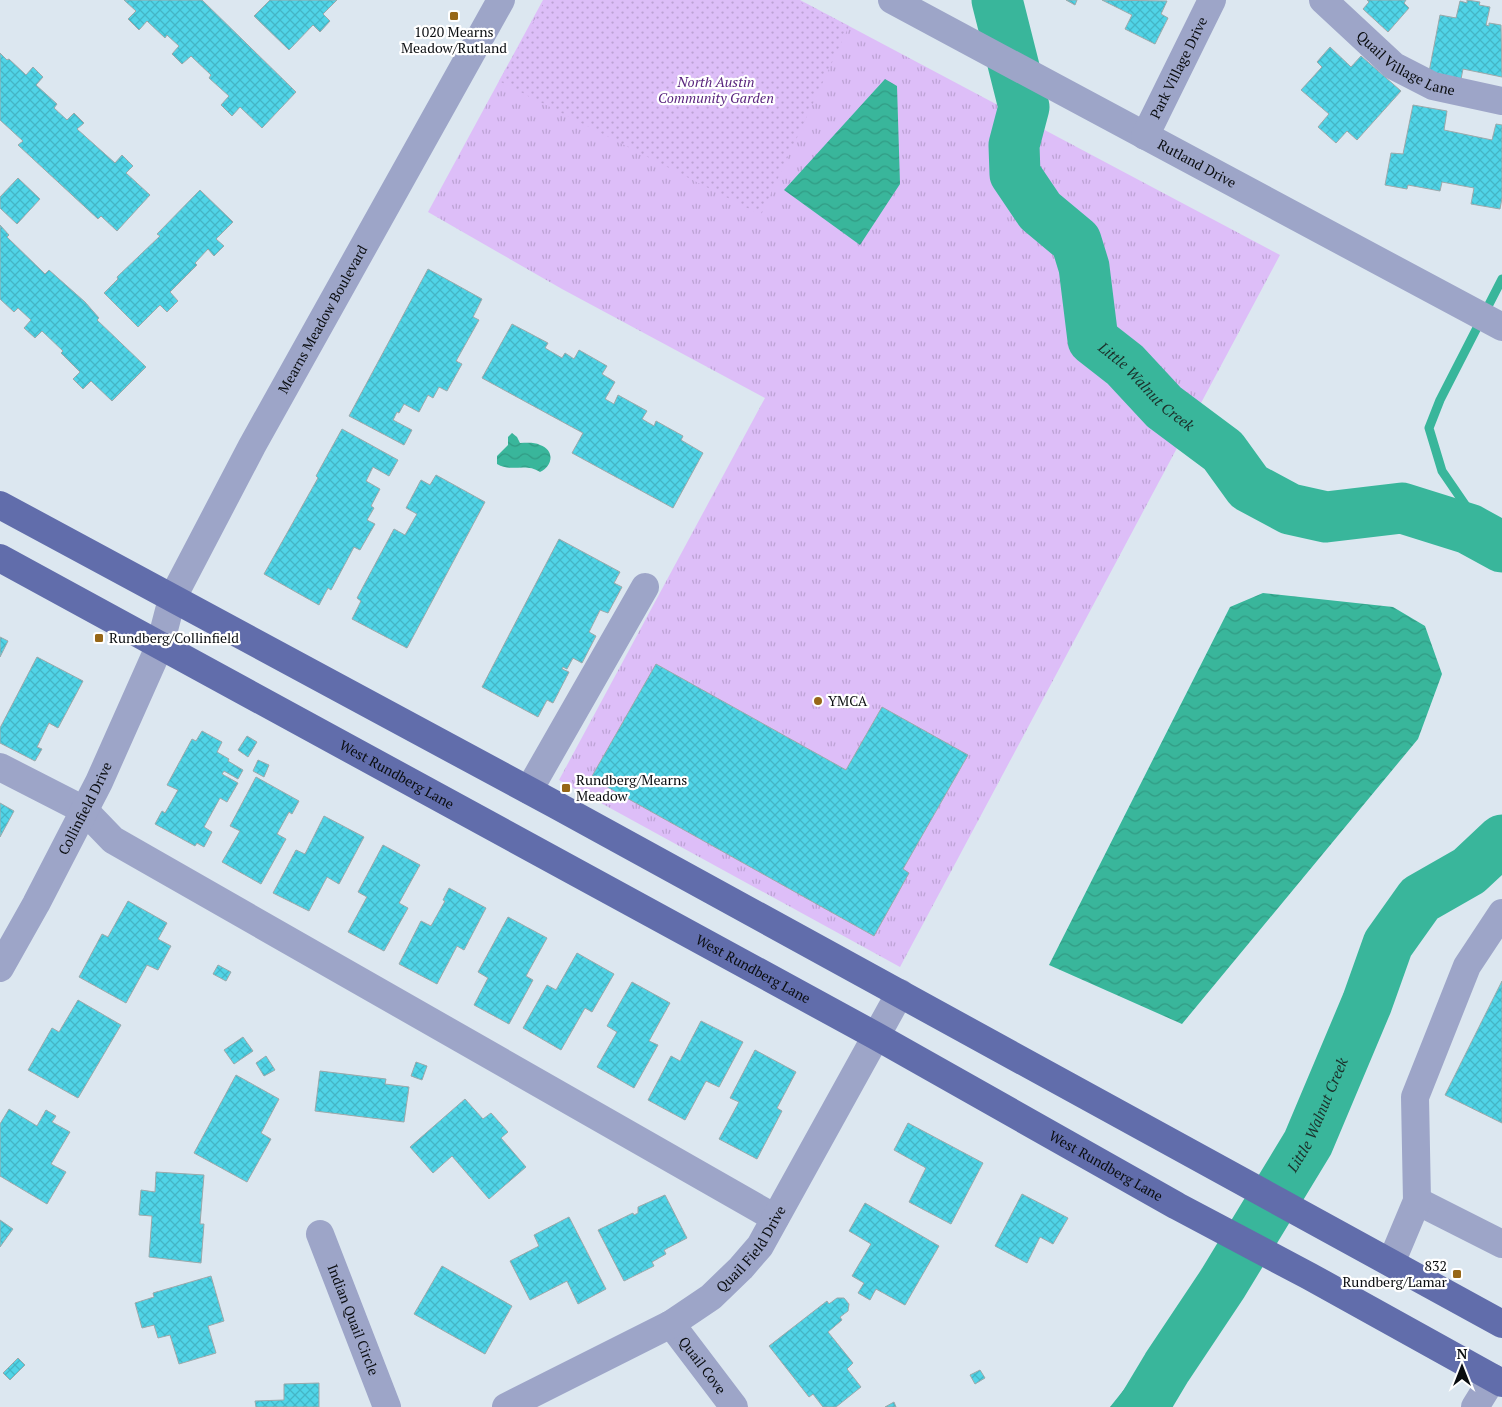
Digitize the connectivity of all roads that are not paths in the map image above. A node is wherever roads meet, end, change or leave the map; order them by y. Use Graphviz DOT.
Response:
graph roads {
  1 [pos="501,0"];
  2 [pos="892,0"];
  3 [pos="1212,0"];
  4 [pos="1323,0"];
  5 [pos="1502,101"];
  6 [pos="1145,136"];
  7 [pos="1502,327"];
  8 [pos="0,505"];
  9 [pos="0,558"];
  10 [pos="645,587"];
  11 [pos="172,599"];
  12 [pos="160,645"];
  13 [pos="0,767"];
  14 [pos="529,790"];
  15 [pos="84,810"];
  16 [pos="1502,913"];
  17 [pos="0,968"];
  18 [pos="900,993"];
  19 [pos="876,1036"];
  20 [pos="1417,1201"];
  21 [pos="775,1218"];
  22 [pos="320,1234"];
  23 [pos="1502,1244"];
  24 [pos="1391,1263"];
  25 [pos="671,1324"];
  26 [pos="1502,1324"];
  27 [pos="1498,1380"];
  28 [pos="387,1407"];
  29 [pos="506,1407"];
  30 [pos="734,1407"];
  31 [pos="1475,1407"];
  1 -- 11 [label="street, Mearns Meadow Boulevard"];
  2 -- 6 [label="street, Rutland Drive"];
  3 -- 6 [label="street, Park Village Drive"];
  4 -- 5 [label="street, Quail Village Lane"];
  6 -- 7 [label="street, Rutland Drive"];
  8 -- 11 [label="main road"];
  9 -- 12 [label="main road, West Rundberg Lane"];
  10 -- 14 [label="street"];
  11 -- 12 [label="street, Mearns Meadow Boulevard"];
  11 -- 14 [label="main road"];
  12 -- 15 [label="street, Collinfield Drive"];
  12 -- 19 [label="main road, West Rundberg Lane"];
  13 -- 15 [label="street"];
  14 -- 18 [label="main road"];
  15 -- 17 [label="street, Collinfield Drive"];
  15 -- 21 [label="street"];
  16 -- 20 [label="street"];
  18 -- 19 [label="street, Quail Field Drive"];
  18 -- 24 [label="main road"];
  19 -- 21 [label="street, Quail Field Drive"];
  19 -- 27 [label="main road, West Rundberg Lane"];
  20 -- 23 [label="street"];
  20 -- 24 [label="street"];
  21 -- 25 [label="street, Quail Field Drive"];
  22 -- 28 [label="street, Indian Quail Circle"];
  24 -- 26 [label="main road"];
  25 -- 29 [label="street, Quail Field Drive"];
  25 -- 30 [label="street, Quail Cove"];
  27 -- 31 [label="street"];
}
